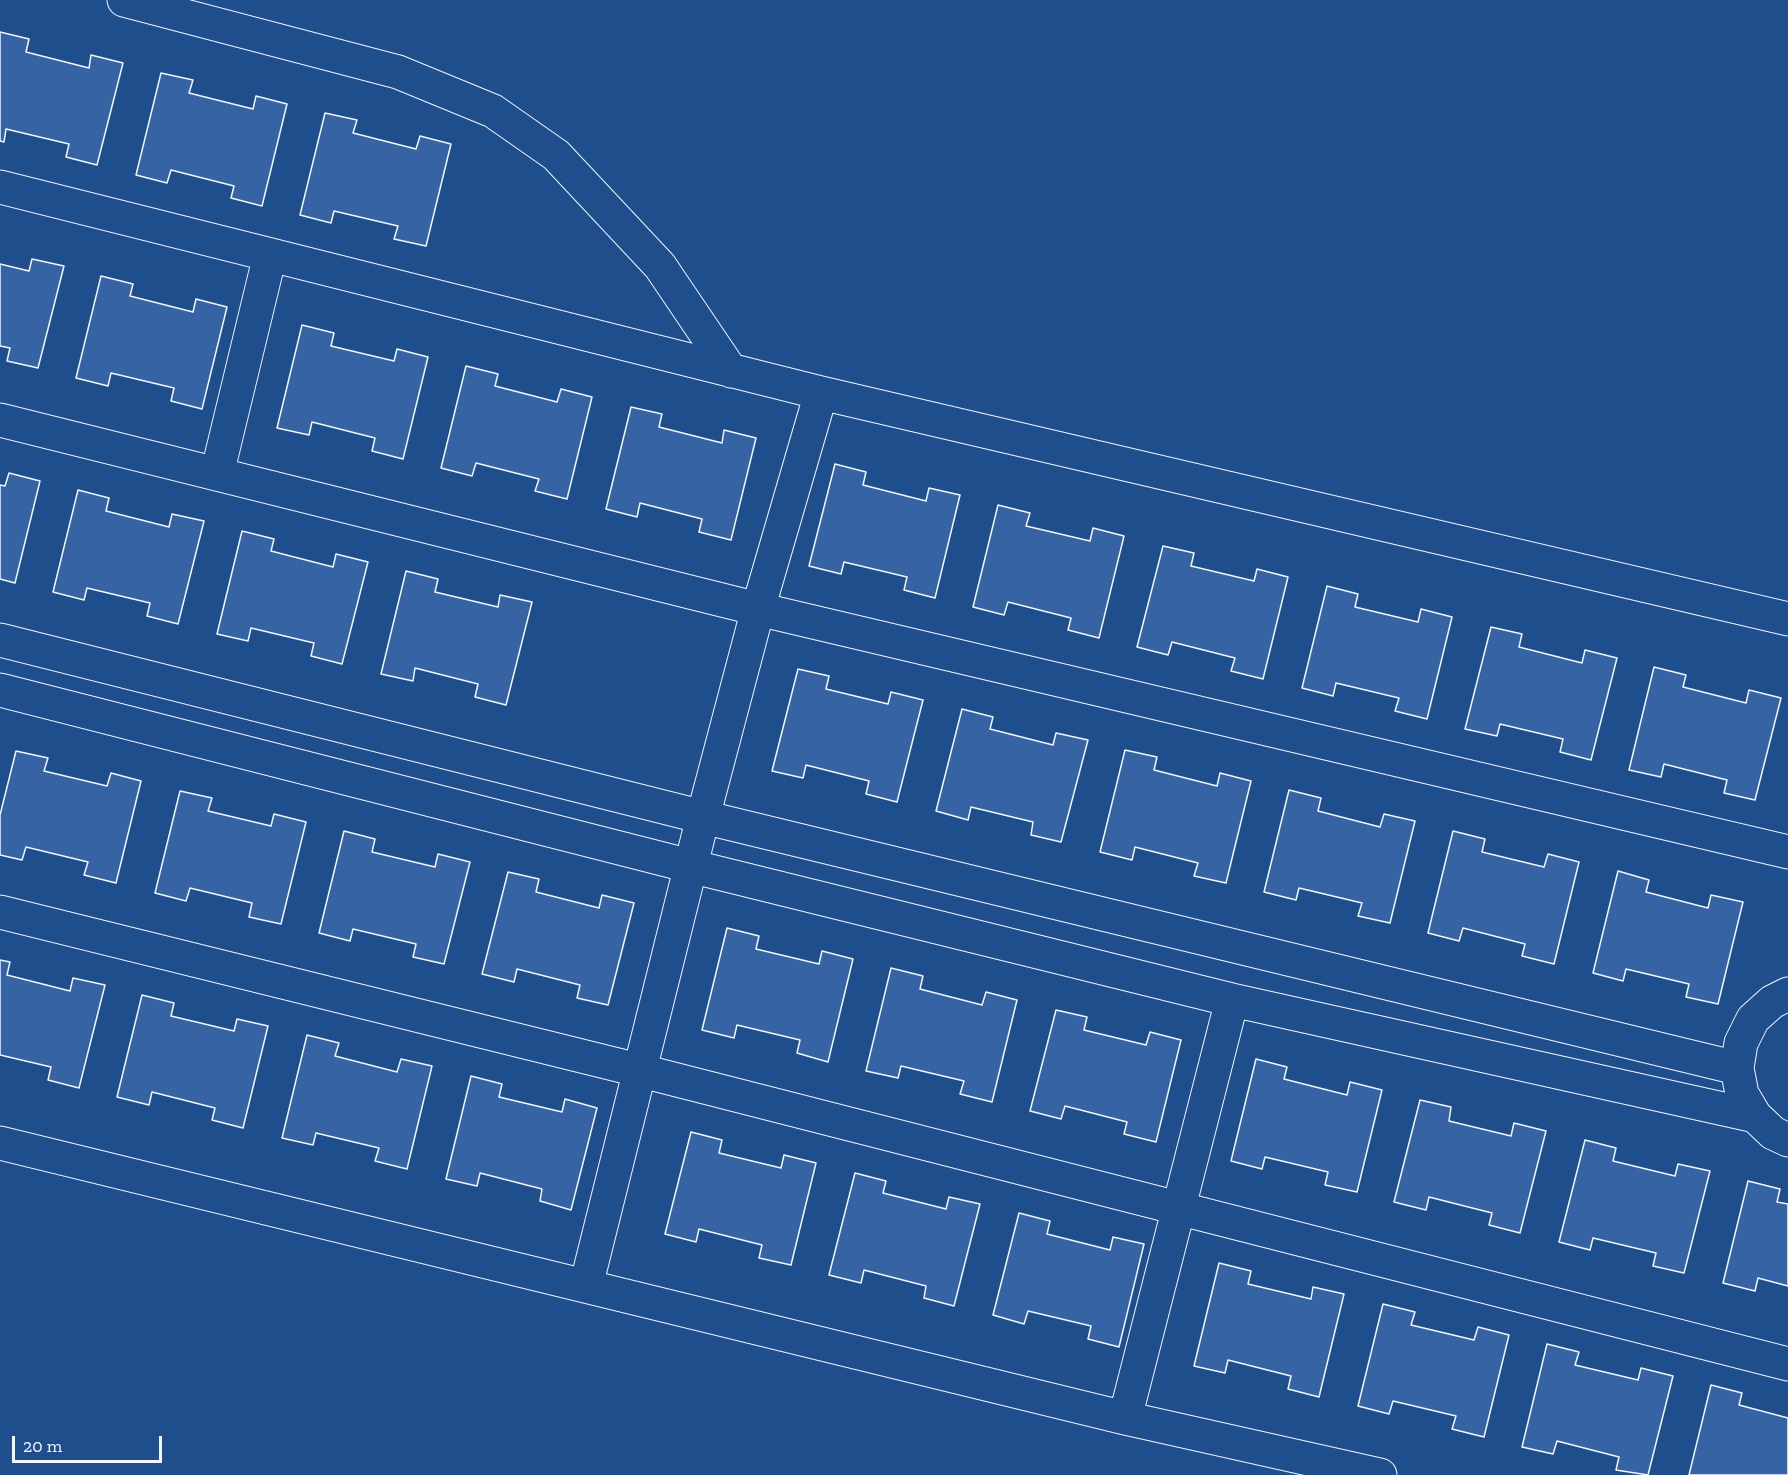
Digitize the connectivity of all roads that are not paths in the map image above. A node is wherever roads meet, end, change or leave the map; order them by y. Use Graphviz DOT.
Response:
graph roads {
  1 [pos="123,0"];
  2 [pos="0,187"];
  3 [pos="270,255"];
  4 [pos="731,371"];
  5 [pos="821,393"];
  6 [pos="0,420"];
  7 [pos="217,474"];
  8 [pos="758,609"];
  9 [pos="1788,619"];
  10 [pos="0,640"];
  11 [pos="0,690"];
  12 [pos="703,817"];
  13 [pos="1788,852"];
  14 [pos="690,866"];
  15 [pos="0,912"];
  16 [pos="1788,994"];
  17 [pos="1232,1000"];
  18 [pos="1737,1068"];
  19 [pos="638,1070"];
  20 [pos="1755,1116"];
  21 [pos="1788,1140"];
  22 [pos="0,1143"];
  23 [pos="1176,1208"];
  24 [pos="586,1286"];
  25 [pos="1788,1364"];
  26 [pos="1125,1418"];
  27 [pos="1380,1475"];
  1 -- 4 [label="street"];
  2 -- 3 [label="street"];
  3 -- 4 [label="street"];
  3 -- 7 [label="street"];
  4 -- 5 [label="street"];
  5 -- 8 [label="street"];
  5 -- 9 [label="street"];
  6 -- 7 [label="street"];
  7 -- 8 [label="street"];
  8 -- 12 [label="street"];
  8 -- 13 [label="street"];
  10 -- 12 [label="street"];
  11 -- 14 [label="street"];
  12 -- 14 [label="street"];
  12 -- 18 [label="street"];
  14 -- 17 [label="street"];
  14 -- 19 [label="street"];
  15 -- 19 [label="street"];
  16 -- 18 [label="street"];
  17 -- 20 [label="street"];
  17 -- 23 [label="street"];
  18 -- 20 [label="street"];
  19 -- 23 [label="street"];
  19 -- 24 [label="street"];
  20 -- 21 [label="street"];
  22 -- 24 [label="street"];
  23 -- 25 [label="street"];
  23 -- 26 [label="street"];
  24 -- 26 [label="street"];
  26 -- 27 [label="street"];
}
